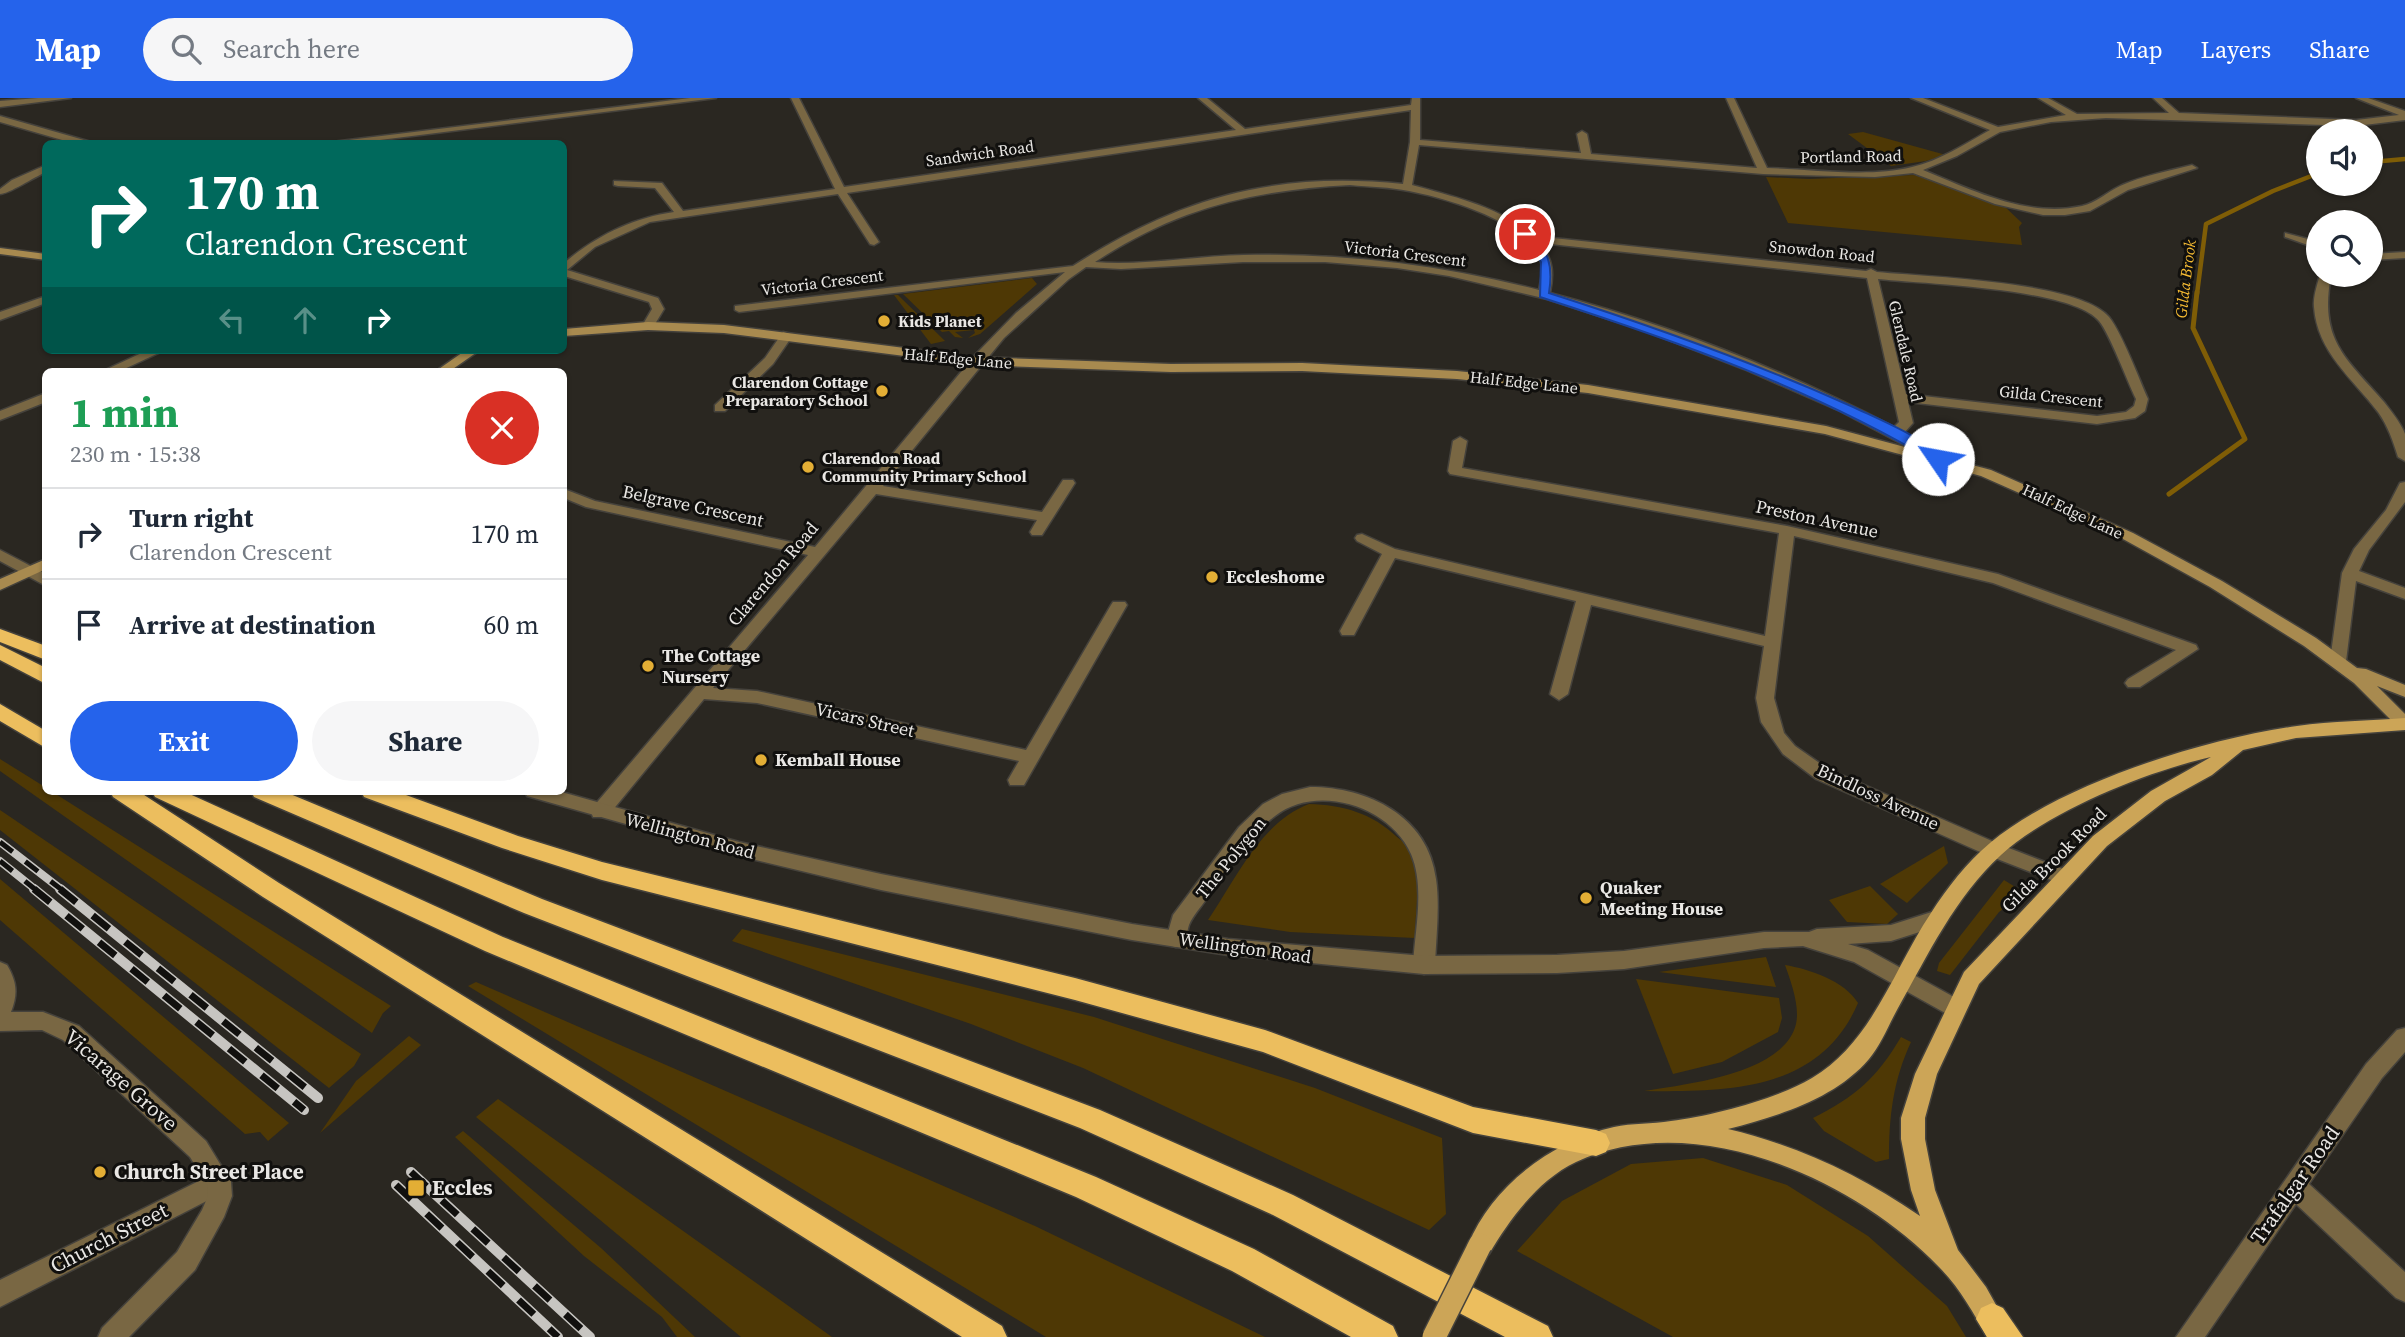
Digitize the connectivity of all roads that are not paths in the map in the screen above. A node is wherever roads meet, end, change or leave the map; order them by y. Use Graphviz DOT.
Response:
graph roads {
  1 [pos="67,98"];
  2 [pos="712,98"];
  3 [pos="795,98"];
  4 [pos="1202,98"];
  5 [pos="1730,98"];
  6 [pos="1915,98"];
  7 [pos="2042,98"];
  8 [pos="2157,98"];
  9 [pos="2360,98"];
  10 [pos="1416,102"];
  11 [pos="1,105"];
  12 [pos="2177,116"];
  13 [pos="2405,116"];
  14 [pos="2075,117"];
  15 [pos="0,119"];
  16 [pos="1997,130"];
  17 [pos="1242,131"];
  18 [pos="1582,134"];
  19 [pos="74,140"];
  20 [pos="354,140"];
  21 [pos="1415,142"];
  22 [pos="1587,157"];
  23 [pos="2192,168"];
  24 [pos="42,170"];
  25 [pos="1914,170"];
  26 [pos="1763,171"];
  27 [pos="618,183"];
  28 [pos="1407,188"];
  29 [pos="840,189"];
  30 [pos="2,192"];
  31 [pos="680,213"];
  32 [pos="2290,235"];
  33 [pos="1530,239"];
  34 [pos="2306,241"];
  35 [pos="874,242"];
  36 [pos="0,251"];
  37 [pos="2405,255"];
  38 [pos="42,256"];
  39 [pos="2383,256"];
  40 [pos="1081,266"];
  41 [pos="567,268"];
  42 [pos="567,272"];
  43 [pos="1871,272"];
  44 [pos="2321,287"];
  45 [pos="1544,295"];
  46 [pos="42,300"];
  47 [pos="739,308"];
  48 [pos="0,316"];
  49 [pos="2104,319"];
  50 [pos="648,326"];
  51 [pos="567,333"];
  52 [pos="787,335"];
  53 [pos="149,354"];
  54 [pos="468,354"];
  55 [pos="975,361"];
  56 [pos="116,368"];
  57 [pos="447,368"];
  58 [pos="1900,397"];
  59 [pos="42,399"];
  60 [pos="720,408"];
  61 [pos="0,416"];
  62 [pos="2400,432"];
  63 [pos="1896,433"];
  64 [pos="1460,441"];
  65 [pos="2405,457"];
  66 [pos="1938,459"];
  67 [pos="1068,482"];
  68 [pos="2405,486"];
  69 [pos="872,489"];
  70 [pos="567,496"];
  71 [pos="1046,517"];
  72 [pos="1787,530"];
  73 [pos="1037,531"];
  74 [pos="1362,538"];
  75 [pos="815,552"];
  76 [pos="1390,552"];
  77 [pos="0,555"];
  78 [pos="42,565"];
  79 [pos="28,572"];
  80 [pos="2350,573"];
  81 [pos="42,579"];
  82 [pos="0,585"];
  83 [pos="2405,594"];
  84 [pos="1585,599"];
  85 [pos="1119,605"];
  86 [pos="1348,631"];
  87 [pos="0,635"];
  88 [pos="1770,643"];
  89 [pos="0,651"];
  90 [pos="42,652"];
  91 [pos="2341,664"];
  92 [pos="42,675"];
  93 [pos="2134,683"];
  94 [pos="2405,691"];
  95 [pos="699,693"];
  96 [pos="1559,694"];
  97 [pos="0,711"];
  98 [pos="2405,724"];
  99 [pos="42,731"];
  100 [pos="42,738"];
  101 [pos="2238,747"];
  102 [pos="1029,757"];
  103 [pos="1017,780"];
  104 [pos="127,795"];
  105 [pos="172,795"];
  106 [pos="271,795"];
  107 [pos="383,795"];
  108 [pos="547,795"];
  109 [pos="600,811"];
  110 [pos="1994,850"];
  111 [pos="2064,877"];
  112 [pos="1938,918"];
  113 [pos="1803,938"];
  114 [pos="1176,939"];
  115 [pos="1424,965"];
  116 [pos="0,971"];
  117 [pos="1902,978"];
  118 [pos="1955,1008"];
  119 [pos="0,1013"];
  120 [pos="0,1022"];
  121 [pos="2405,1037"];
  122 [pos="1663,1133"];
  123 [pos="1596,1143"];
  124 [pos="219,1182"];
  125 [pos="2294,1186"];
  126 [pos="1948,1258"];
  127 [pos="2405,1289"];
  128 [pos="0,1294"];
  129 [pos="2000,1331"];
  130 [pos="111,1337"];
  131 [pos="991,1337"];
  132 [pos="1382,1337"];
  133 [pos="1434,1337"];
  134 [pos="1537,1337"];
  135 [pos="2189,1337"];
  1 -- 11 [label="street"];
  2 -- 20 [label="street"];
  3 -- 29 [label="street"];
  4 -- 17 [label="street"];
  5 -- 26 [label="street"];
  6 -- 16 [label="street"];
  7 -- 14 [label="street"];
  8 -- 12 [label="street"];
  9 -- 13 [label="street"];
  10 -- 17 [label="street, Sandwich Road"];
  10 -- 21 [label="street"];
  12 -- 13 [label="street, Portland Road"];
  12 -- 14 [label="street, Portland Road"];
  14 -- 16 [label="street, Portland Road"];
  15 -- 19 [label="street"];
  16 -- 25 [label="street, Portland Road"];
  17 -- 29 [label="street, Sandwich Road"];
  18 -- 22 [label="street"];
  21 -- 22 [label="street, Portland Road"];
  21 -- 28 [label="street"];
  22 -- 26 [label="street, Portland Road"];
  23 -- 25 [label="street"];
  24 -- 30 [label="street"];
  25 -- 26 [label="street, Portland Road"];
  27 -- 31 [label="street"];
  28 -- 33 [label="street"];
  28 -- 40 [label="street"];
  29 -- 31 [label="street, Sandwich Road"];
  29 -- 35 [label="street"];
  31 -- 41 [label="street, Sandwich Road"];
  32 -- 34 [label="street"];
  33 -- 43 [label="street, Snowdon Road"];
  33 -- 45 [label="street"];
  36 -- 38 [label="main road"];
  37 -- 39 [label="street"];
  40 -- 45 [label="street, Victoria Crescent"];
  40 -- 47 [label="street, Victoria Crescent"];
  40 -- 55 [label="street, Clarendon Road"];
  42 -- 50 [label="street"];
  43 -- 49 [label="street, Snowdon Road"];
  43 -- 58 [label="street, Glendale Road"];
  44 -- 62 [label="street"];
  45 -- 63 [label="street, Victoria Crescent"];
  46 -- 48 [label="street"];
  49 -- 58 [label="street, Gilda Crescent"];
  50 -- 51 [label="main road, Half Edge Lane"];
  50 -- 52 [label="main road, Half Edge Lane"];
  52 -- 55 [label="main road, Half Edge Lane"];
  52 -- 60 [label="street"];
  53 -- 56 [label="street"];
  54 -- 57 [label="main road"];
  55 -- 66 [label="main road, Half Edge Lane"];
  55 -- 69 [label="street, Clarendon Road"];
  58 -- 63 [label="street, Glendale Road"];
  59 -- 61 [label="street"];
  62 -- 65 [label="street"];
  63 -- 66 [label="street, Victoria Crescent"];
  64 -- 72 [label="street, Preston Avenue"];
  66 -- 91 [label="main road, Half Edge Lane"];
  67 -- 71 [label="street"];
  68 -- 80 [label="street"];
  69 -- 71 [label="street"];
  69 -- 75 [label="street, Clarendon Road"];
  70 -- 75 [label="street, Belgrave Crescent"];
  71 -- 73 [label="street"];
  72 -- 88 [label="street, Bindloss Avenue"];
  72 -- 93 [label="street, Preston Avenue"];
  74 -- 76 [label="street"];
  75 -- 95 [label="street, Clarendon Road"];
  76 -- 84 [label="street"];
  76 -- 86 [label="street"];
  77 -- 79 [label="street"];
  78 -- 79 [label="main road"];
  79 -- 81 [label="street"];
  79 -- 82 [label="main road"];
  80 -- 83 [label="street"];
  80 -- 91 [label="street"];
  84 -- 88 [label="street"];
  84 -- 96 [label="street"];
  85 -- 102 [label="street"];
  87 -- 90 [label="highway"];
  88 -- 110 [label="street, Bindloss Avenue"];
  89 -- 92 [label="highway"];
  91 -- 94 [label="main road"];
  91 -- 98 [label="main road, Half Edge Lane"];
  95 -- 102 [label="street, Vicars Street"];
  95 -- 109 [label="street, Clarendon Road"];
  97 -- 99 [label="highway"];
  97 -- 100 [label="highway"];
  98 -- 101 [label="main road"];
  101 -- 110 [label="main road, Gilda Brook Road"];
  101 -- 111 [label="main road, Gilda Brook Road"];
  102 -- 103 [label="street"];
  104 -- 131 [label="highway"];
  105 -- 132 [label="highway"];
  106 -- 134 [label="highway"];
  107 -- 123 [label="highway"];
  108 -- 109 [label="street, Wellington Road"];
  109 -- 114 [label="street, Wellington Road"];
  110 -- 111 [label="street, Bindloss Avenue"];
  110 -- 112 [label="main road, Gilda Brook Road"];
  111 -- 118 [label="main road, Gilda Brook Road"];
  112 -- 113 [label="street"];
  112 -- 117 [label="main road, Gilda Brook Road"];
  113 -- 115 [label="street, Wellington Road"];
  113 -- 117 [label="street, Wellington Road"];
  114 -- 115 [label="street, Wellington Road"];
  114 -- 115 [label="street, The Polygon"];
  116 -- 119 [label="street"];
  117 -- 118 [label="street, Wellington Road"];
  117 -- 122 [label="main road, Gilda Brook Road"];
  118 -- 126 [label="main road, Gilda Brook Road"];
  120 -- 124 [label="street, Vicarage Grove"];
  121 -- 125 [label="street, Trafalgar Road"];
  122 -- 123 [label="main road"];
  122 -- 126 [label="main road"];
  123 -- 133 [label="main road, bridge"];
  124 -- 128 [label="street, Church Street"];
  124 -- 130 [label="street"];
  125 -- 127 [label="street"];
  125 -- 135 [label="street, Trafalgar Road"];
  126 -- 129 [label="main road"];
}
